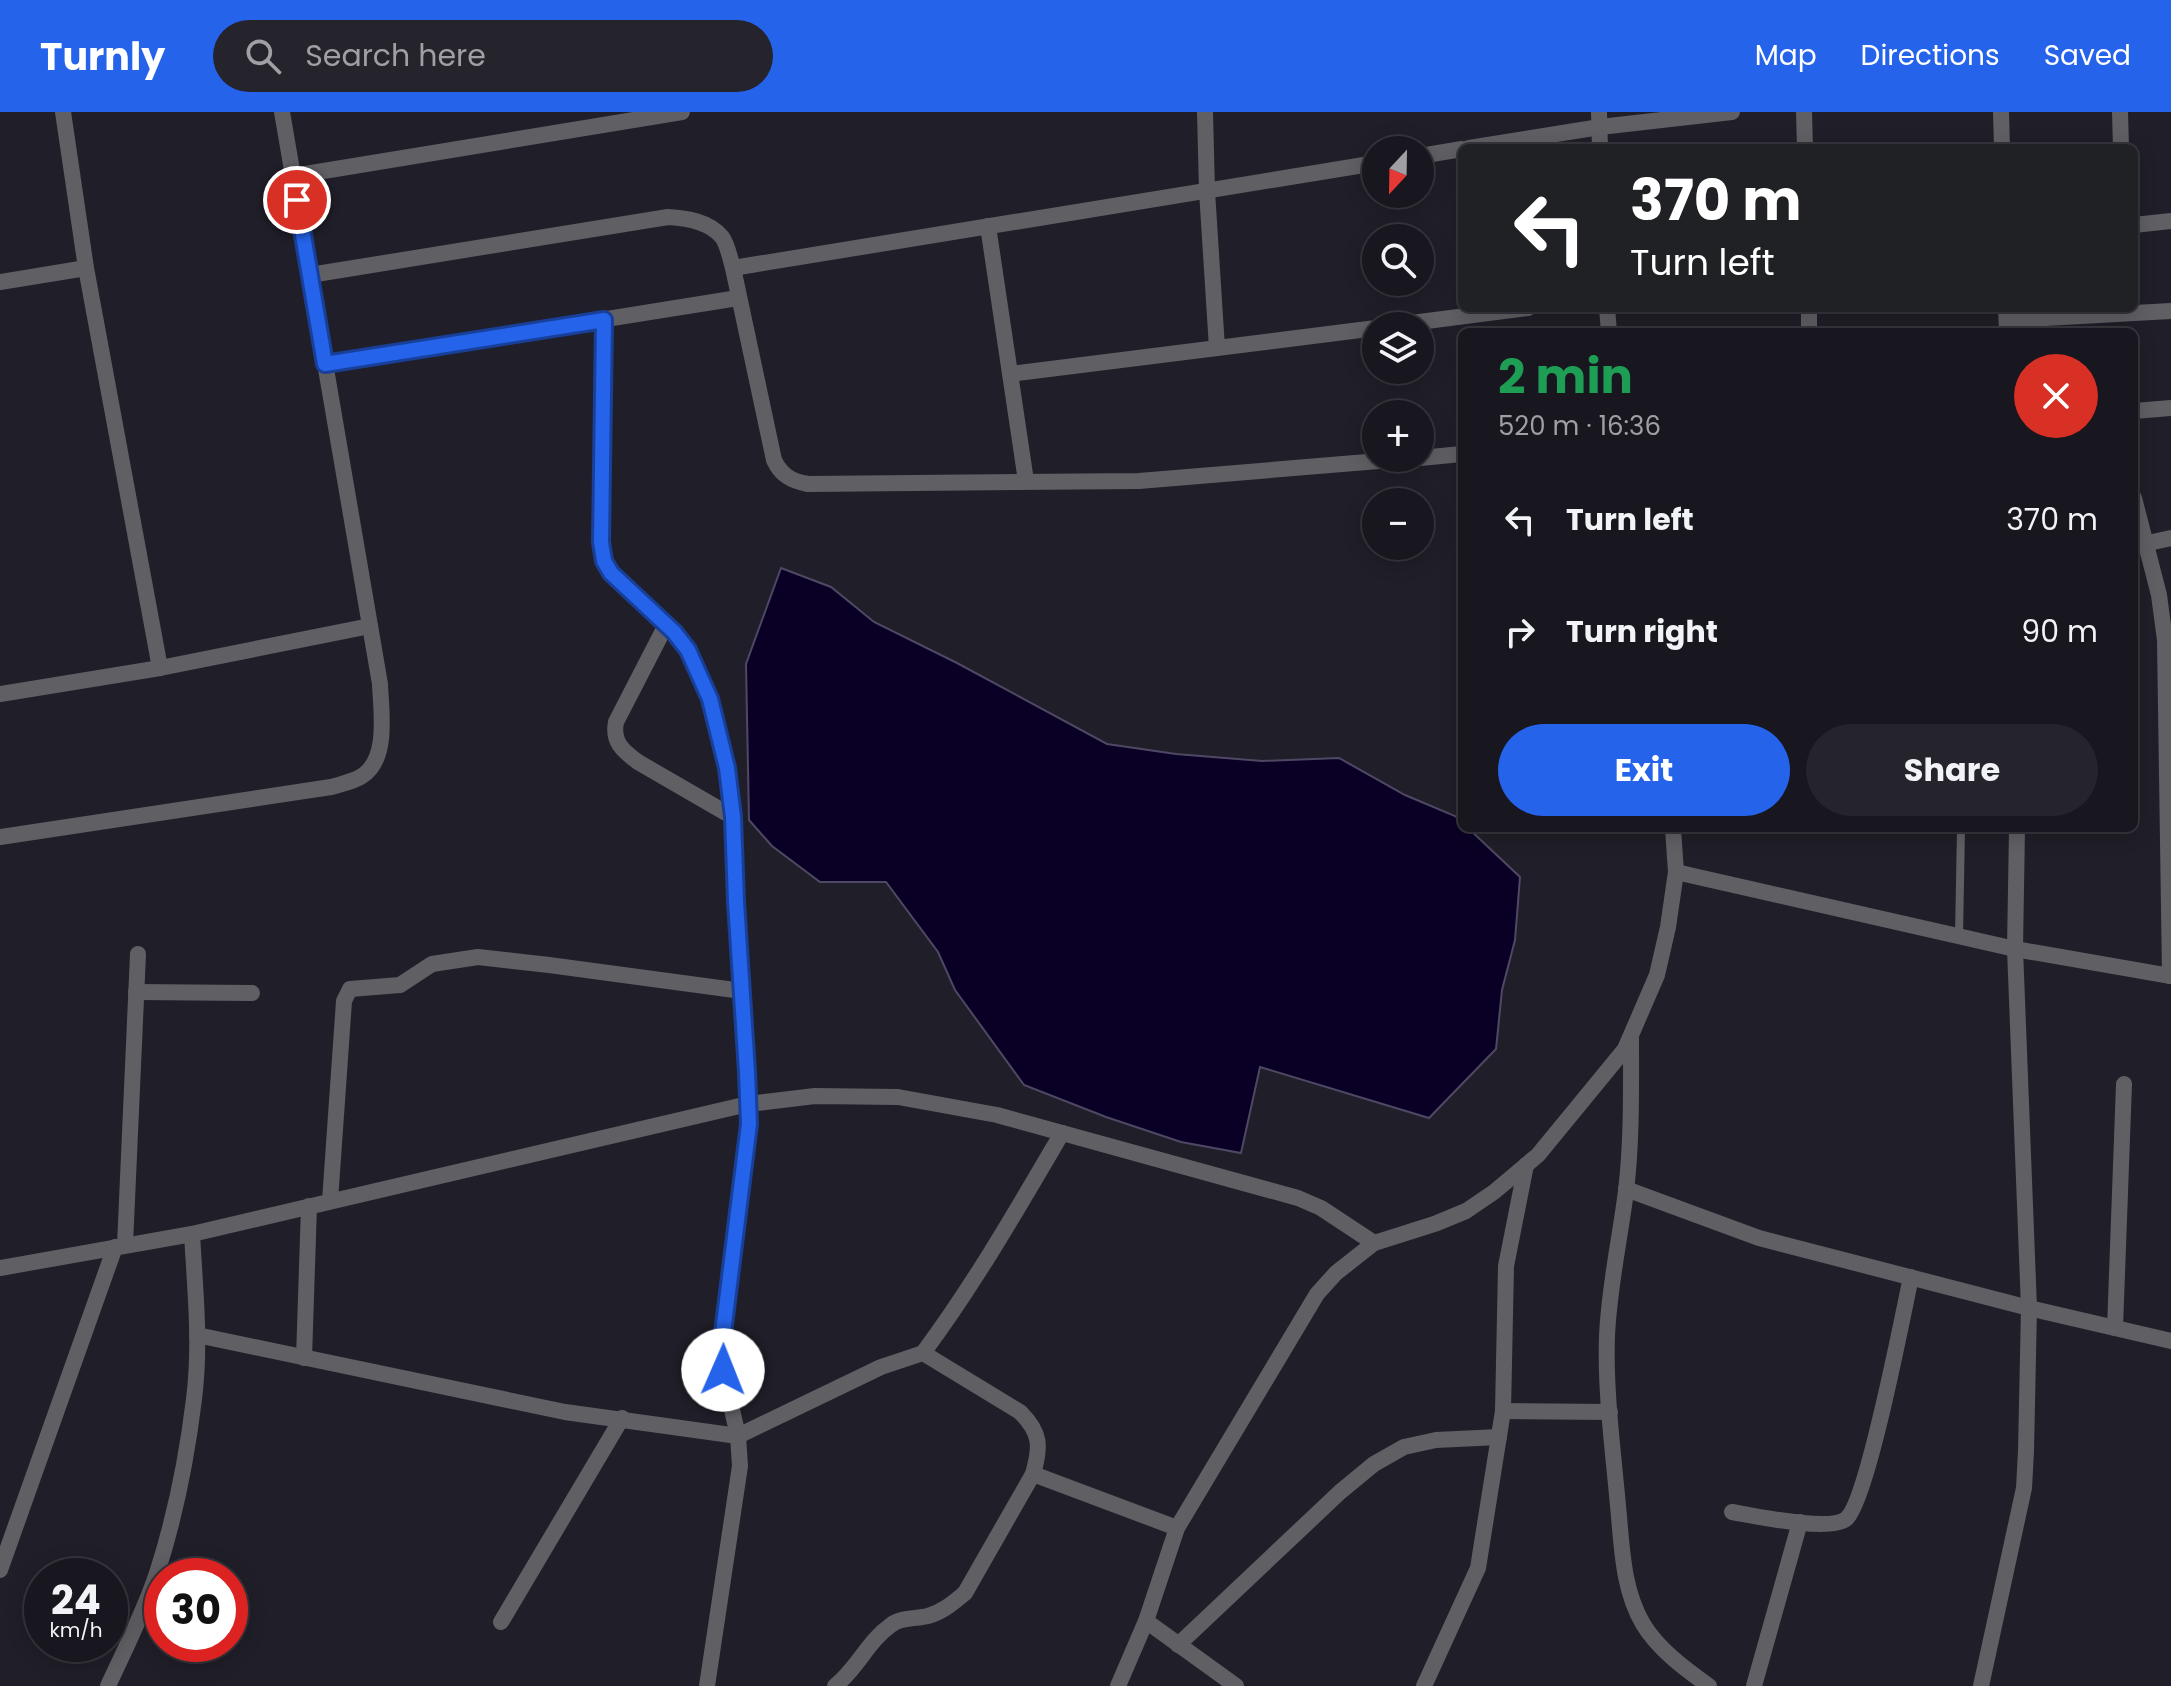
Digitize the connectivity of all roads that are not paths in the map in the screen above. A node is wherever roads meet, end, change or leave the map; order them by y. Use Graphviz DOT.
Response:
graph roads {
  1 [pos="63,112"];
  2 [pos="282,112"];
  3 [pos="682,112"];
  4 [pos="1205,112"];
  5 [pos="1732,112"];
  6 [pos="1804,112"];
  7 [pos="2001,112"];
  8 [pos="2120,112"];
  9 [pos="1599,119"];
  10 [pos="1487,144"];
  11 [pos="1600,144"];
  12 [pos="1805,144"];
  13 [pos="2002,144"];
  14 [pos="2121,144"];
  15 [pos="1458,150"];
  16 [pos="1434,154"];
  17 [pos="1362,165"];
  18 [pos="293,176"];
  19 [pos="1207,191"];
  20 [pos="2171,221"];
  21 [pos="2138,225"];
  22 [pos="988,226"];
  23 [pos="86,268"];
  24 [pos="733,268"];
  25 [pos="310,275"];
  26 [pos="0,282"];
  27 [pos="738,298"];
  28 [pos="2138,310"];
  29 [pos="2171,311"];
  30 [pos="1497,312"];
  31 [pos="2104,312"];
  32 [pos="604,320"];
  33 [pos="1434,320"];
  34 [pos="2007,320"];
  35 [pos="1362,330"];
  36 [pos="1217,348"];
  37 [pos="325,364"];
  38 [pos="1010,374"];
  39 [pos="2171,408"];
  40 [pos="2138,411"];
  41 [pos="1458,454"];
  42 [pos="1434,456"];
  43 [pos="1362,463"];
  44 [pos="1026,481"];
  45 [pos="2171,538"];
  46 [pos="2140,545"];
  47 [pos="666,625"];
  48 [pos="370,626"];
  49 [pos="160,668"];
  50 [pos="0,694"];
  51 [pos="733,817"];
  52 [pos="1673,832"];
  53 [pos="1961,832"];
  54 [pos="2017,832"];
  55 [pos="0,837"];
  56 [pos="1676,872"];
  57 [pos="1959,937"];
  58 [pos="2015,949"];
  59 [pos="138,954"];
  60 [pos="2170,976"];
  61 [pos="742,991"];
  62 [pos="136,992"];
  63 [pos="252,993"];
  64 [pos="1631,1036"];
  65 [pos="2124,1084"];
  66 [pos="748,1104"];
  67 [pos="1062,1133"];
  68 [pos="1526,1165"];
  69 [pos="1626,1189"];
  70 [pos="330,1201"];
  71 [pos="309,1206"];
  72 [pos="192,1234"];
  73 [pos="1374,1243"];
  74 [pos="120,1246"];
  75 [pos="0,1268"];
  76 [pos="1911,1277"];
  77 [pos="2029,1308"];
  78 [pos="2115,1328"];
  79 [pos="197,1335"];
  80 [pos="2171,1341"];
  81 [pos="923,1353"];
  82 [pos="304,1358"];
  83 [pos="1503,1411"];
  84 [pos="1610,1412"];
  85 [pos="622,1418"];
  86 [pos="738,1436"];
  87 [pos="1499,1437"];
  88 [pos="1033,1474"];
  89 [pos="1732,1512"];
  90 [pos="1800,1522"];
  91 [pos="1177,1528"];
  92 [pos="0,1570"];
  93 [pos="1146,1621"];
  94 [pos="501,1622"];
  95 [pos="1178,1645"];
  96 [pos="1685,1678"];
  97 [pos="108,1686"];
  98 [pos="707,1686"];
  99 [pos="835,1686"];
  100 [pos="1118,1686"];
  101 [pos="1236,1686"];
  102 [pos="1424,1686"];
  103 [pos="1709,1686"];
  104 [pos="1754,1686"];
  105 [pos="1981,1686"];
  1 -- 23 [label="street"];
  2 -- 18 [label="street"];
  3 -- 18 [label="street"];
  4 -- 19 [label="street"];
  5 -- 9 [label="street"];
  6 -- 12 [label="street"];
  7 -- 13 [label="street"];
  8 -- 14 [label="street"];
  9 -- 10 [label="street"];
  9 -- 11 [label="street"];
  15 -- 16 [label="street"];
  17 -- 19 [label="street"];
  18 -- 25 [label="street"];
  19 -- 22 [label="street"];
  19 -- 36 [label="street"];
  20 -- 21 [label="street"];
  22 -- 24 [label="street"];
  22 -- 38 [label="street"];
  23 -- 26 [label="street"];
  23 -- 49 [label="street"];
  24 -- 25 [label="street"];
  24 -- 27 [label="street"];
  25 -- 37 [label="street"];
  27 -- 32 [label="street"];
  27 -- 44 [label="street"];
  28 -- 29 [label="street"];
  30 -- 33 [label="street"];
  31 -- 34 [label="street"];
  32 -- 37 [label="street"];
  32 -- 47 [label="street"];
  35 -- 36 [label="street"];
  36 -- 38 [label="street"];
  37 -- 48 [label="street"];
  38 -- 44 [label="street"];
  39 -- 40 [label="street"];
  41 -- 42 [label="street"];
  43 -- 44 [label="street"];
  45 -- 46 [label="street"];
  46 -- 60 [label="street"];
  47 -- 51 [label="street"];
  47 -- 51 [label="street"];
  48 -- 49 [label="street"];
  48 -- 55 [label="street"];
  49 -- 50 [label="street"];
  51 -- 61 [label="street"];
  52 -- 56 [label="street"];
  53 -- 57 [label="lane"];
  54 -- 58 [label="street"];
  56 -- 57 [label="street"];
  56 -- 64 [label="street"];
  57 -- 58 [label="street"];
  58 -- 60 [label="street"];
  58 -- 77 [label="street"];
  59 -- 62 [label="street"];
  61 -- 66 [label="street"];
  61 -- 70 [label="street"];
  62 -- 63 [label="street"];
  62 -- 74 [label="street"];
  64 -- 68 [label="street"];
  64 -- 69 [label="street"];
  65 -- 78 [label="street"];
  66 -- 67 [label="street"];
  66 -- 70 [label="street"];
  66 -- 86 [label="street"];
  67 -- 73 [label="street"];
  67 -- 81 [label="street"];
  68 -- 73 [label="street"];
  68 -- 83 [label="street"];
  69 -- 76 [label="street"];
  69 -- 84 [label="street"];
  70 -- 71 [label="street"];
  71 -- 72 [label="street"];
  71 -- 82 [label="street"];
  72 -- 74 [label="street"];
  72 -- 79 [label="street"];
  73 -- 91 [label="street"];
  74 -- 75 [label="street"];
  74 -- 92 [label="street"];
  76 -- 77 [label="street"];
  76 -- 90 [label="street"];
  77 -- 78 [label="street"];
  77 -- 105 [label="street"];
  78 -- 80 [label="street"];
  79 -- 82 [label="street"];
  79 -- 97 [label="street"];
  81 -- 86 [label="street"];
  81 -- 88 [label="street"];
  82 -- 85 [label="street"];
  83 -- 84 [label="street"];
  83 -- 87 [label="street"];
  84 -- 96 [label="street"];
  85 -- 86 [label="street"];
  85 -- 94 [label="street"];
  86 -- 98 [label="street"];
  87 -- 95 [label="street"];
  87 -- 102 [label="street"];
  88 -- 91 [label="street"];
  88 -- 99 [label="street"];
  89 -- 90 [label="street"];
  90 -- 104 [label="street"];
  91 -- 93 [label="street"];
  93 -- 95 [label="street"];
  93 -- 100 [label="street"];
  95 -- 101 [label="street"];
  96 -- 103 [label="street"];
}
